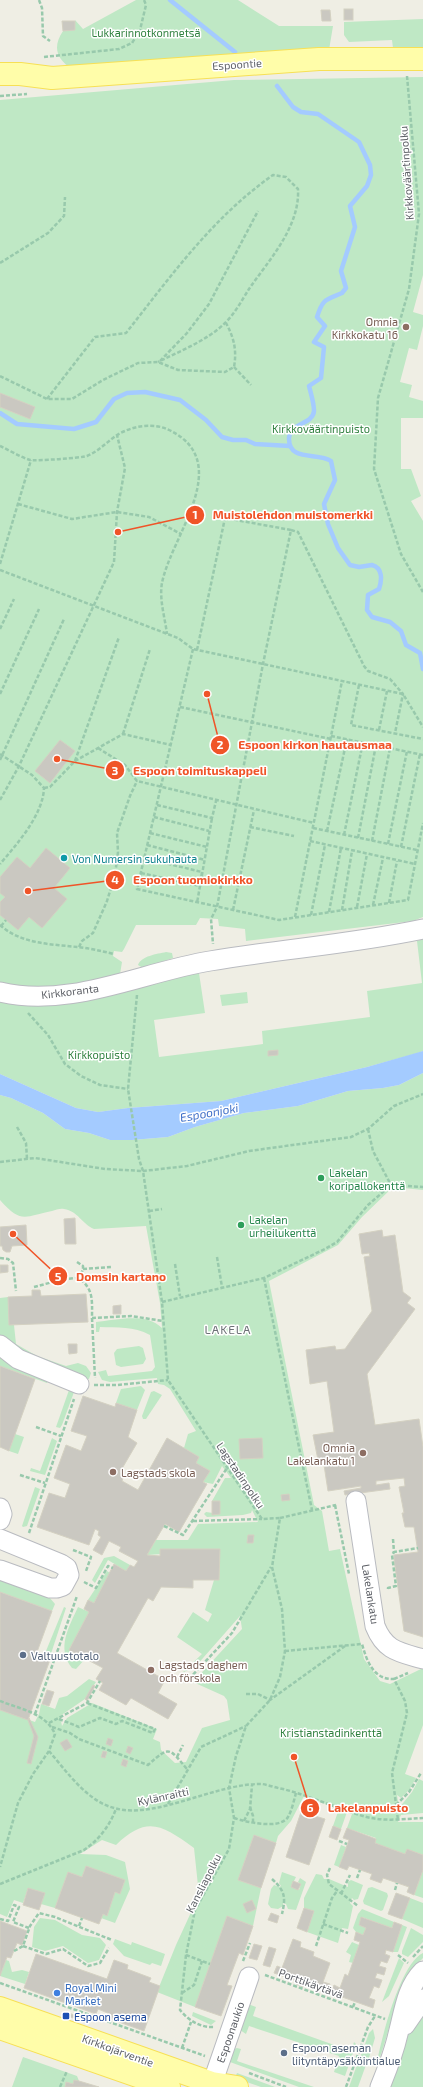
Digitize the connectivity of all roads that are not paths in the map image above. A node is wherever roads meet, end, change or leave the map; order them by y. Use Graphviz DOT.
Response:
graph roads {
  1 [pos="423,58"];
  2 [pos="51,67"];
  3 [pos="0,74"];
  4 [pos="0,87"];
  5 [pos="423,929"];
  6 [pos="9,994"];
  7 [pos="0,1345"];
  8 [pos="88,1384"];
  9 [pos="356,1501"];
  10 [pos="0,1508"];
  11 [pos="0,1520"];
  12 [pos="0,1539"];
  13 [pos="0,1570"];
  14 [pos="423,1659"];
  15 [pos="416,1967"];
  16 [pos="244,1975"];
  17 [pos="423,1999"];
  18 [pos="0,2008"];
  19 [pos="0,2028"];
  20 [pos="398,2034"];
  21 [pos="212,2085"];
  22 [pos="169,2087"];
  23 [pos="237,2087"];
  24 [pos="380,2087"];
  1 -- 2 [label="main road, Espoontie"];
  2 -- 3 [label="main road, Espoontie"];
  2 -- 4 [label="main road, Espoontie"];
  5 -- 6 [label="street, Kirkkoranta"];
  7 -- 8 [label="street"];
  9 -- 14 [label="street, Lakelankatu"];
  10 -- 11 [label="street"];
  12 -- 13 [label="street"];
  15 -- 20 [label="street"];
  16 -- 21 [label="street, Espoonaukio"];
  17 -- 20 [label="street"];
  18 -- 21 [label="main road, Kirkkojärventie"];
  19 -- 22 [label="main road, Kirkkojärventie"];
  20 -- 24 [label="street"];
  21 -- 23 [label="main road, Kirkkojärventie"];
}
